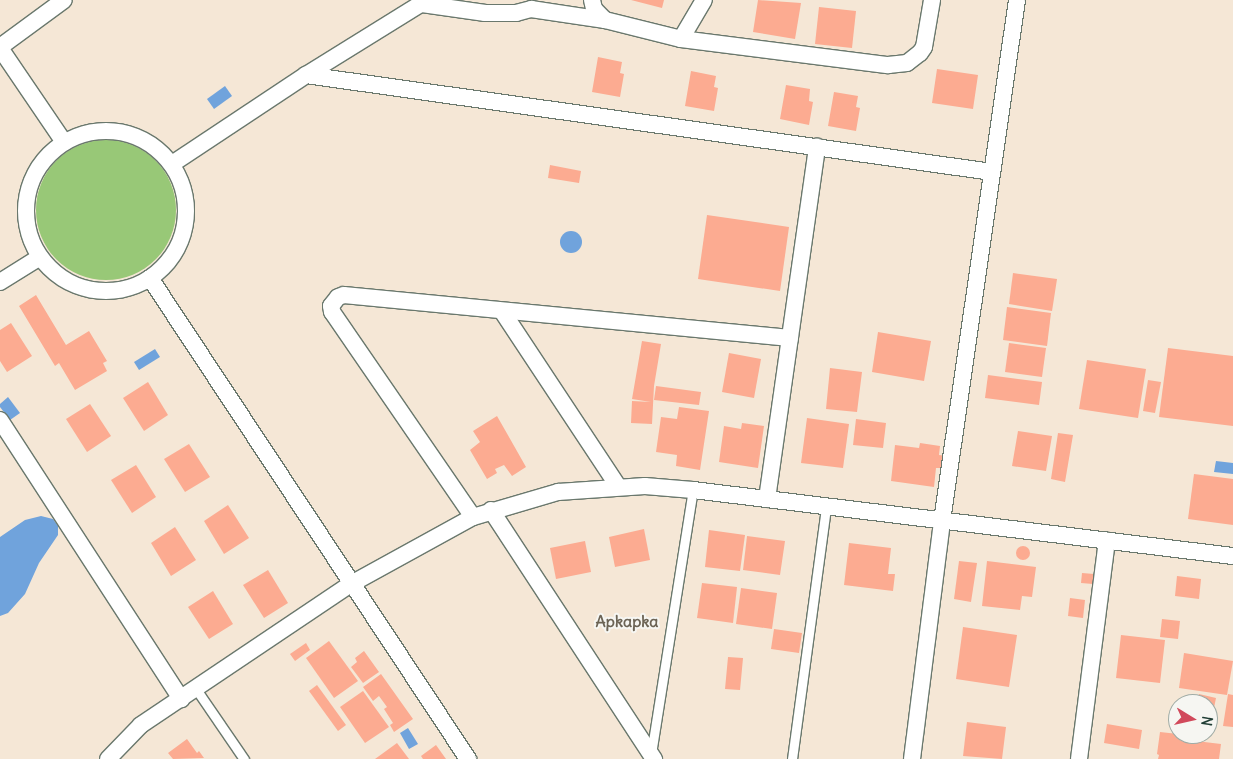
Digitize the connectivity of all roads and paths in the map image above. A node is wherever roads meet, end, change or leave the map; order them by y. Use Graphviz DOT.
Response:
graph roads {
  1 [pos="64,0"];
  2 [pos="514,0"];
  3 [pos="592,0"];
  4 [pos="704,0"];
  5 [pos="932,0"];
  6 [pos="1017,0"];
  7 [pos="425,2"];
  8 [pos="531,10"];
  9 [pos="605,20"];
  10 [pos="682,39"];
  11 [pos="0,47"];
  12 [pos="306,75"];
  13 [pos="64,142"];
  14 [pos="817,147"];
  15 [pos="172,164"];
  16 [pos="992,172"];
  17 [pos="40,257"];
  18 [pos="150,278"];
  19 [pos="0,282"];
  20 [pos="502,311"];
  21 [pos="790,338"];
  22 [pos="0,420"];
  23 [pos="618,486"];
  24 [pos="693,490"];
  25 [pos="767,499"];
  26 [pos="826,506"];
  27 [pos="492,510"];
  28 [pos="473,517"];
  29 [pos="942,521"];
  30 [pos="1106,541"];
  31 [pos="1233,556"];
  32 [pos="351,584"];
  33 [pos="196,689"];
  34 [pos="181,699"];
  35 [pos="653,756"];
  36 [pos="108,759"];
  37 [pos="244,759"];
  38 [pos="468,759"];
  39 [pos="792,759"];
  40 [pos="912,759"];
  41 [pos="1079,759"];
  1 -- 11 [label="street"];
  2 -- 8 [label="street"];
  3 -- 9 [label="street"];
  4 -- 10 [label="street"];
  5 -- 10 [label="street"];
  6 -- 16 [label="street"];
  7 -- 8 [label="street"];
  7 -- 12 [label="street"];
  8 -- 9 [label="street"];
  9 -- 10 [label="street"];
  11 -- 13 [label="street"];
  12 -- 14 [label="street"];
  12 -- 15 [label="street"];
  13 -- 15 [label="street"];
  13 -- 17 [label="street"];
  14 -- 16 [label="street"];
  14 -- 21 [label="street"];
  15 -- 18 [label="street"];
  16 -- 29 [label="street"];
  17 -- 18 [label="street"];
  17 -- 19 [label="street"];
  18 -- 32 [label="street"];
  20 -- 21 [label="street"];
  20 -- 23 [label="street"];
  20 -- 28 [label="street"];
  21 -- 25 [label="street"];
  22 -- 34 [label="street"];
  23 -- 24 [label="street"];
  23 -- 27 [label="street"];
  24 -- 25 [label="street"];
  24 -- 35 [label="lane"];
  25 -- 26 [label="street"];
  26 -- 29 [label="street"];
  26 -- 39 [label="lane"];
  27 -- 28 [label="street"];
  27 -- 35 [label="street"];
  28 -- 32 [label="street"];
  29 -- 30 [label="street"];
  29 -- 40 [label="street"];
  30 -- 31 [label="street"];
  30 -- 41 [label="street"];
  32 -- 33 [label="street"];
  32 -- 38 [label="street"];
  33 -- 34 [label="street"];
  33 -- 37 [label="lane"];
  34 -- 36 [label="street"];
}
